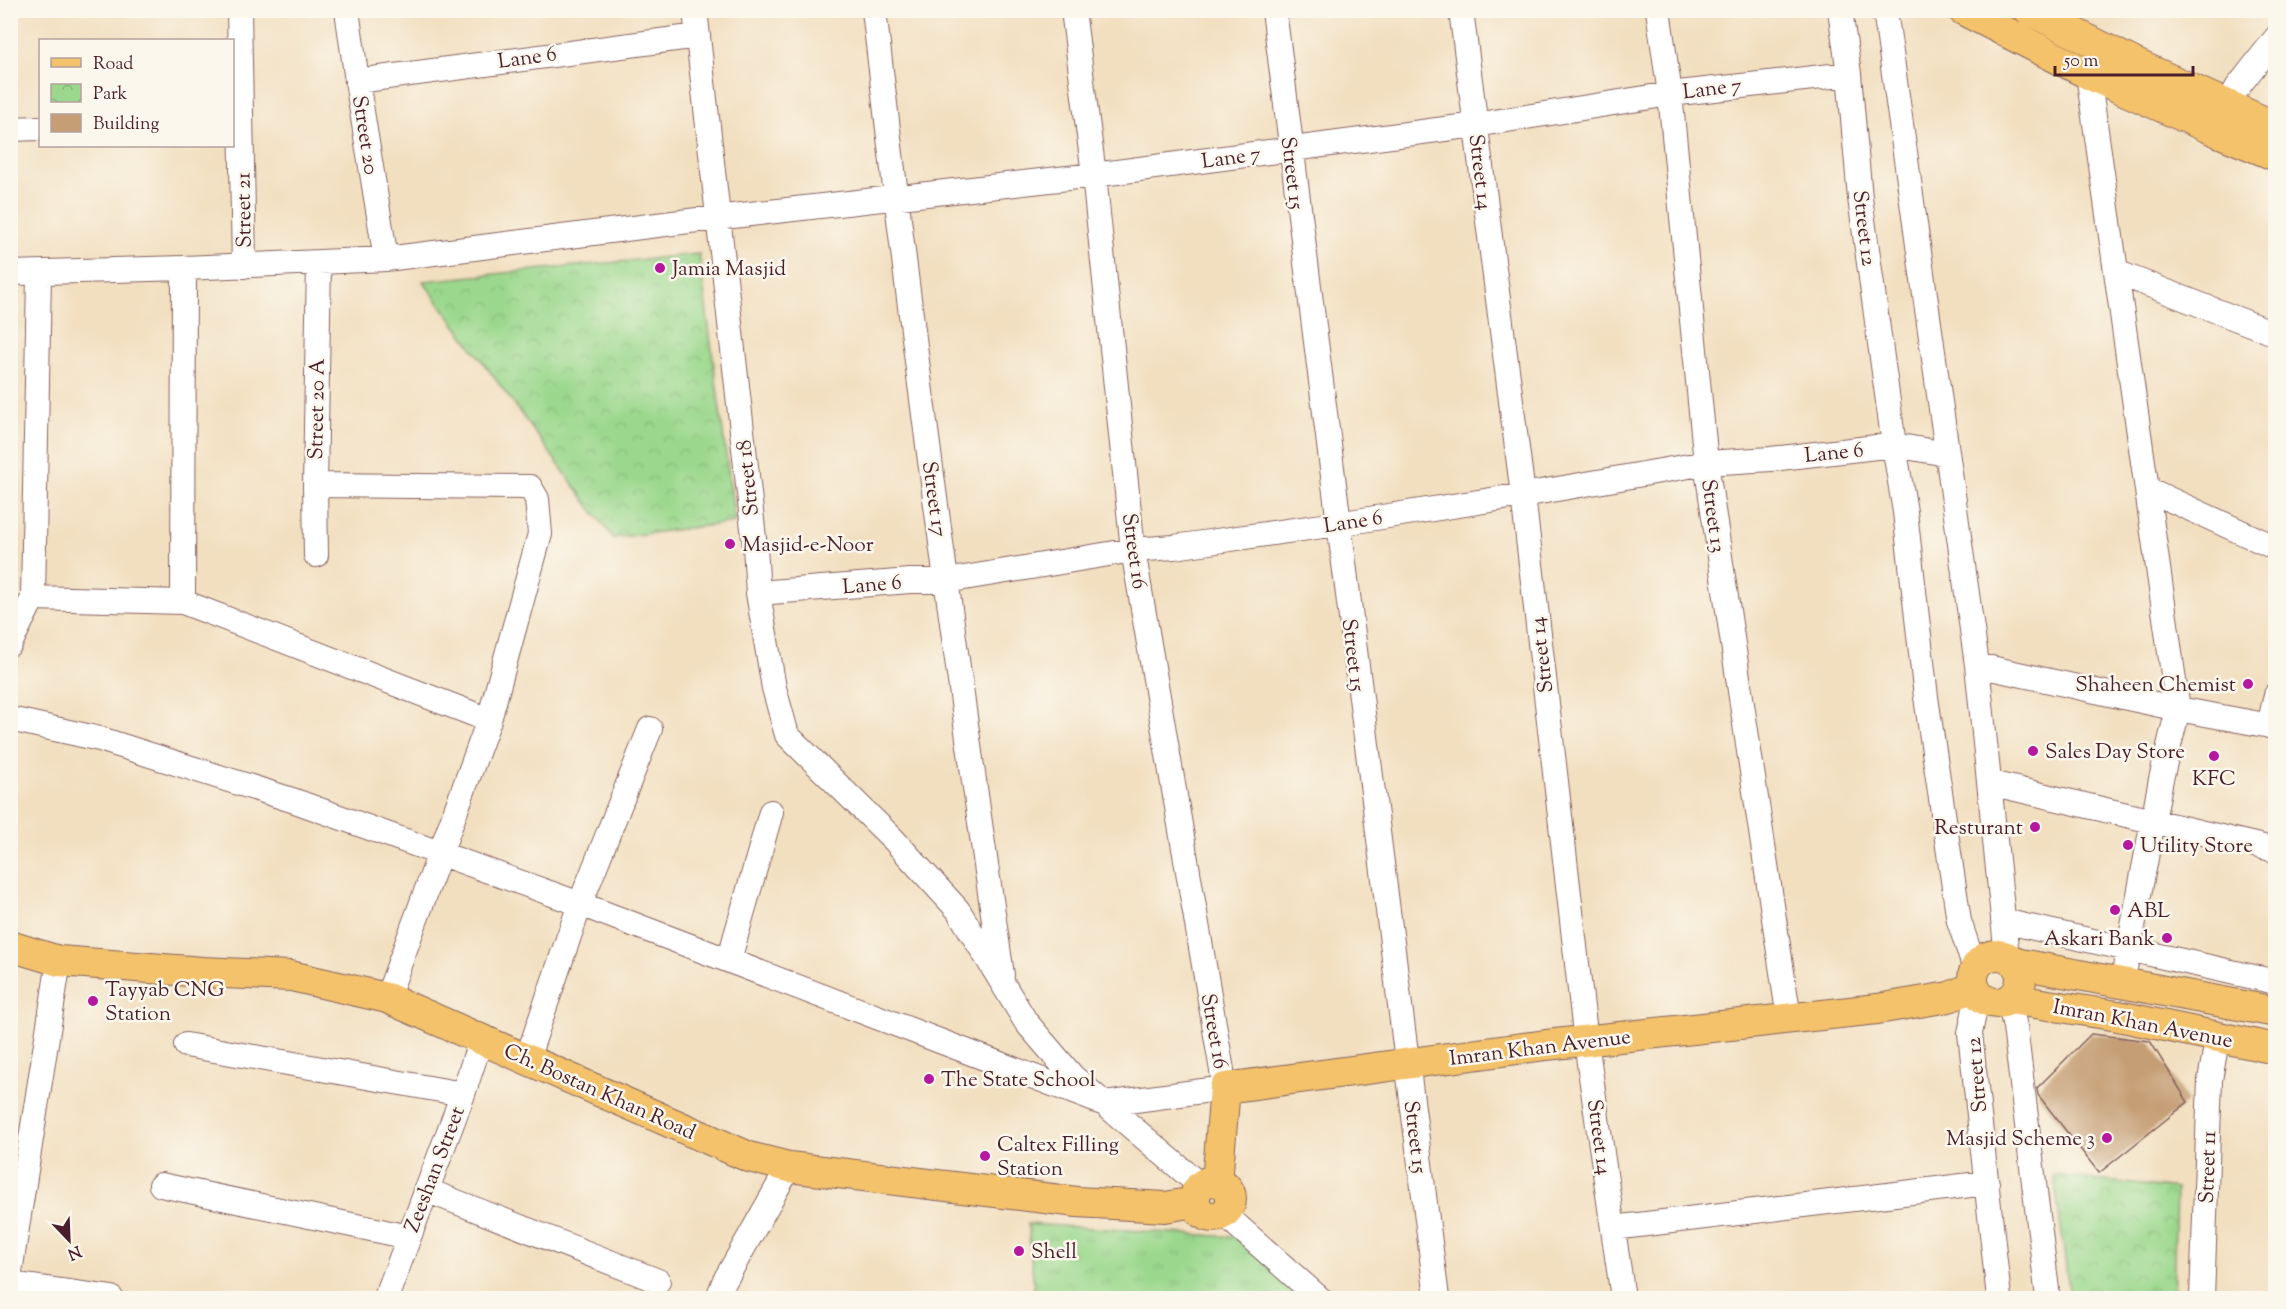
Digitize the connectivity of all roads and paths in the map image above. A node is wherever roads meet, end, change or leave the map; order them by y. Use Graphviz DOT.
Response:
graph roads {
  1 [pos="239,10"];
  2 [pos="347,10"];
  3 [pos="695,10"];
  4 [pos="873,10"];
  5 [pos="1072,10"];
  6 [pos="1274,10"];
  7 [pos="1461,10"];
  8 [pos="1658,10"];
  9 [pos="1840,10"];
  10 [pos="1885,10"];
  11 [pos="1963,10"];
  12 [pos="2028,10"];
  13 [pos="698,36"];
  14 [pos="2276,38"];
  15 [pos="1849,74"];
  16 [pos="2088,74"];
  17 [pos="357,81"];
  18 [pos="1670,94"];
  19 [pos="2220,118"];
  20 [pos="237,121"];
  21 [pos="1475,125"];
  22 [pos="2276,127"];
  23 [pos="39,128"];
  24 [pos="10,129"];
  25 [pos="1290,149"];
  26 [pos="2276,156"];
  27 [pos="1094,175"];
  28 [pos="895,200"];
  29 [pos="718,218"];
  30 [pos="386,259"];
  31 [pos="319,262"];
  32 [pos="244,266"];
  33 [pos="184,268"];
  34 [pos="2116,272"];
  35 [pos="10,273"];
  36 [pos="39,274"];
  37 [pos="2276,334"];
  38 [pos="1894,445"];
  39 [pos="1947,454"];
  40 [pos="1706,463"];
  41 [pos="315,485"];
  42 [pos="2147,489"];
  43 [pos="1523,495"];
  44 [pos="1337,524"];
  45 [pos="2276,548"];
  46 [pos="1133,550"];
  47 [pos="316,555"];
  48 [pos="946,581"];
  49 [pos="758,593"];
  50 [pos="33,598"];
  51 [pos="183,602"];
  52 [pos="10,644"];
  53 [pos="1977,665"];
  54 [pos="2276,695"];
  55 [pos="2178,709"];
  56 [pos="10,719"];
  57 [pos="489,720"];
  58 [pos="650,729"];
  59 [pos="2273,730"];
  60 [pos="1990,783"];
  61 [pos="771,812"];
  62 [pos="2155,821"];
  63 [pos="2276,850"];
  64 [pos="441,854"];
  65 [pos="580,904"];
  66 [pos="2003,921"];
  67 [pos="10,946"];
  68 [pos="2129,949"];
  69 [pos="729,960"];
  70 [pos="2011,960"];
  71 [pos="59,961"];
  72 [pos="2276,982"];
  73 [pos="1976,984"];
  74 [pos="2122,984"];
  75 [pos="1004,987"];
  76 [pos="387,998"];
  77 [pos="2010,1000"];
  78 [pos="2276,1012"];
  79 [pos="1789,1019"];
  80 [pos="2218,1035"];
  81 [pos="481,1039"];
  82 [pos="1586,1042"];
  83 [pos="186,1045"];
  84 [pos="2276,1049"];
  85 [pos="527,1059"];
  86 [pos="1407,1063"];
  87 [pos="1225,1088"];
  88 [pos="463,1094"];
  89 [pos="1105,1104"];
  90 [pos="789,1167"];
  91 [pos="1987,1183"];
  92 [pos="161,1185"];
  93 [pos="426,1190"];
  94 [pos="1204,1190"];
  95 [pos="1223,1213"];
  96 [pos="1613,1228"];
  97 [pos="409,1237"];
  98 [pos="10,1272"];
  99 [pos="658,1281"];
  100 [pos="10,1284"];
  101 [pos="111,1299"];
  102 [pos="386,1299"];
  103 [pos="718,1299"];
  104 [pos="1318,1299"];
  105 [pos="1437,1299"];
  106 [pos="1623,1299"];
  107 [pos="1999,1299"];
  108 [pos="2048,1299"];
  109 [pos="2202,1299"];
  1 -- 20 [label="street, Street 21"];
  2 -- 17 [label="street, Street 20"];
  3 -- 13 [label="street, Street 18"];
  4 -- 28 [label="street, Street 17"];
  5 -- 27 [label="street, Street 16"];
  6 -- 25 [label="street, Street 15"];
  7 -- 21 [label="street, Street 14"];
  8 -- 18 [label="street, Street 13"];
  9 -- 15 [label="street, Street 12"];
  10 -- 39 [label="street"];
  11 -- 16 [label="main road"];
  12 -- 19 [label="main road"];
  13 -- 17 [label="street, Lane 6"];
  13 -- 29 [label="street, Street 18"];
  14 -- 19 [label="street"];
  15 -- 18 [label="street, Lane 7"];
  15 -- 38 [label="street, Street 12"];
  16 -- 19 [label="main road"];
  16 -- 34 [label="street"];
  17 -- 30 [label="street, Street 20"];
  18 -- 21 [label="street, Lane 7"];
  18 -- 40 [label="street, Street 13"];
  19 -- 22 [label="main road"];
  19 -- 26 [label="main road"];
  20 -- 32 [label="street, Street 21"];
  21 -- 25 [label="street, Lane 7"];
  21 -- 43 [label="street, Street 14"];
  23 -- 24 [label="street"];
  25 -- 27 [label="street, Lane 7"];
  25 -- 44 [label="street, Street 15"];
  27 -- 28 [label="street, Lane 7"];
  27 -- 46 [label="street, Street 16"];
  28 -- 29 [label="street, Lane 7"];
  28 -- 48 [label="street, Street 17"];
  29 -- 30 [label="street, Lane 7"];
  29 -- 49 [label="street, Street 18"];
  30 -- 31 [label="street, Lane 7"];
  31 -- 32 [label="street, Lane 7"];
  31 -- 41 [label="street, Street 20 A"];
  32 -- 33 [label="street, Lane 7"];
  33 -- 36 [label="street, Lane 7"];
  33 -- 51 [label="street"];
  34 -- 37 [label="street"];
  34 -- 42 [label="street"];
  35 -- 36 [label="street, Lane 7"];
  36 -- 50 [label="street"];
  38 -- 39 [label="street, Lane 6"];
  38 -- 40 [label="street, Lane 6"];
  38 -- 73 [label="street, Street 12"];
  39 -- 53 [label="street"];
  40 -- 43 [label="street, Lane 6"];
  40 -- 79 [label="street, Street 13"];
  41 -- 47 [label="street, Street 20 A"];
  41 -- 57 [label="street"];
  42 -- 45 [label="street"];
  42 -- 55 [label="street"];
  43 -- 44 [label="street, Lane 6"];
  43 -- 82 [label="street, Street 14"];
  44 -- 46 [label="street, Lane 6"];
  44 -- 86 [label="street, Street 15"];
  46 -- 48 [label="street, Lane 6"];
  46 -- 87 [label="street, Street 16"];
  48 -- 49 [label="street, Lane 6"];
  48 -- 75 [label="street, Street 17"];
  49 -- 75 [label="street, Street 18"];
  50 -- 51 [label="street"];
  50 -- 52 [label="street"];
  51 -- 57 [label="street"];
  53 -- 55 [label="street"];
  53 -- 60 [label="street"];
  54 -- 59 [label="street"];
  55 -- 59 [label="street"];
  55 -- 62 [label="street"];
  56 -- 64 [label="street"];
  57 -- 64 [label="street"];
  58 -- 65 [label="street"];
  60 -- 62 [label="street"];
  60 -- 66 [label="street"];
  61 -- 69 [label="street"];
  62 -- 63 [label="street"];
  62 -- 68 [label="street"];
  64 -- 65 [label="street"];
  64 -- 76 [label="street"];
  65 -- 69 [label="street"];
  65 -- 85 [label="street"];
  66 -- 68 [label="street"];
  66 -- 70 [label="street"];
  67 -- 71 [label="main road, Ch. Bostan Khan Road"];
  68 -- 72 [label="street"];
  68 -- 74 [label="street"];
  69 -- 89 [label="street"];
  70 -- 73 [label="main road"];
  70 -- 74 [label="main road, Imran Khan Avenue"];
  70 -- 77 [label="main road"];
  71 -- 76 [label="main road, Ch. Bostan Khan Road"];
  71 -- 98 [label="street"];
  73 -- 77 [label="main road"];
  73 -- 79 [label="main road, Imran Khan Avenue"];
  73 -- 91 [label="street, Street 12"];
  74 -- 78 [label="main road, Imran Khan Avenue"];
  75 -- 89 [label="street, Street 18"];
  76 -- 81 [label="main road, Ch. Bostan Khan Road"];
  77 -- 80 [label="main road, Imran Khan Avenue"];
  77 -- 108 [label="street"];
  79 -- 82 [label="main road, Imran Khan Avenue"];
  80 -- 84 [label="main road, Imran Khan Avenue"];
  80 -- 109 [label="street, Street 11"];
  81 -- 85 [label="main road, Ch. Bostan Khan Road"];
  81 -- 88 [label="street, Zeeshan Street"];
  82 -- 86 [label="main road, Imran Khan Avenue"];
  82 -- 96 [label="street, Street 14"];
  83 -- 88 [label="street"];
  85 -- 90 [label="main road, Ch. Bostan Khan Road"];
  86 -- 87 [label="main road, Imran Khan Avenue"];
  86 -- 105 [label="street, Street 15"];
  87 -- 89 [label="street, Imran Khan Avenue"];
  87 -- 94 [label="main road"];
  88 -- 93 [label="street, Zeeshan Street"];
  89 -- 94 [label="street, Street 18"];
  90 -- 94 [label="main road, Ch. Bostan Khan Road"];
  90 -- 103 [label="street"];
  91 -- 96 [label="street"];
  91 -- 107 [label="street, Street 12"];
  92 -- 97 [label="street"];
  93 -- 97 [label="street, Zeeshan Street"];
  93 -- 99 [label="street"];
  94 -- 95 [label="main road"];
  95 -- 104 [label="street"];
  96 -- 106 [label="street, Street 14"];
  97 -- 102 [label="street, Zeeshan Street"];
  100 -- 101 [label="street"];
}
